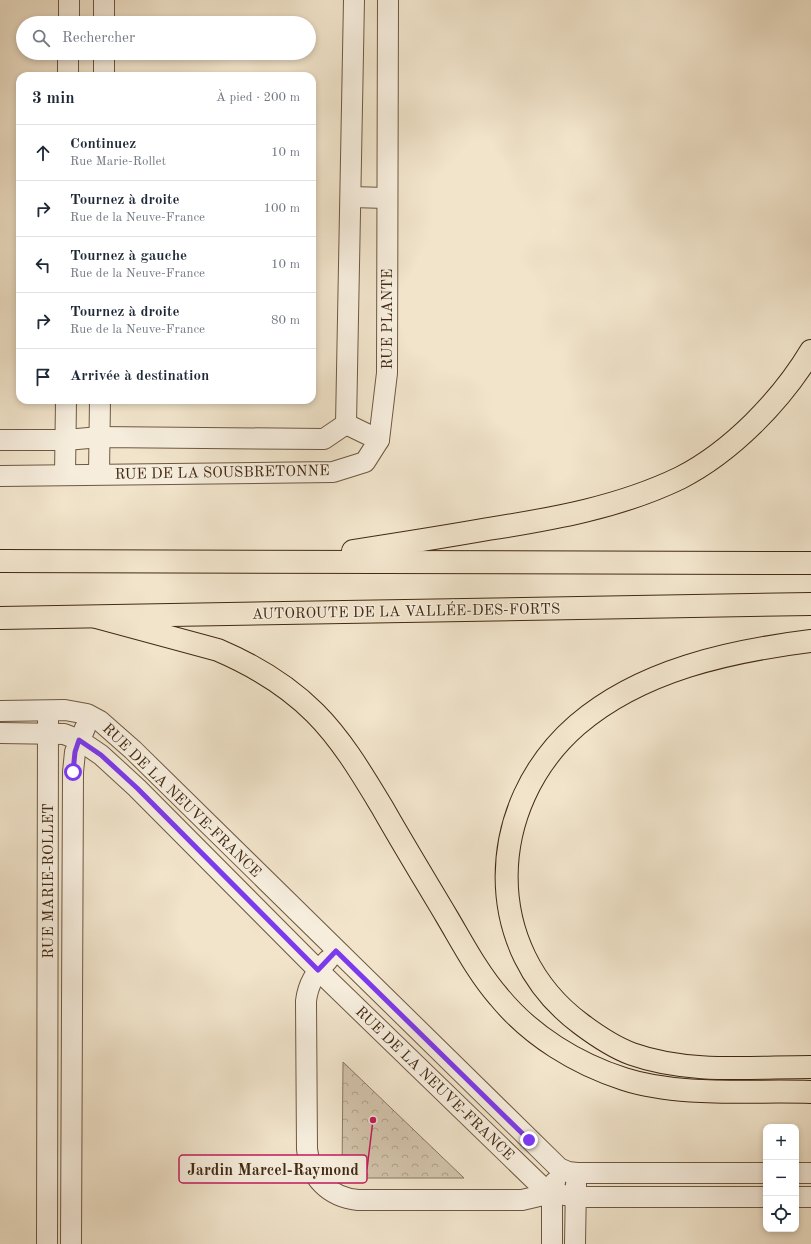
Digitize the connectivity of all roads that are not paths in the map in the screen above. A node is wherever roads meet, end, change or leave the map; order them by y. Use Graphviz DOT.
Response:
graph roads {
  1 [pos="69,0"];
  2 [pos="104,0"];
  3 [pos="354,0"];
  4 [pos="388,0"];
  5 [pos="68,16"];
  6 [pos="104,16"];
  7 [pos="68,60"];
  8 [pos="104,60"];
  9 [pos="68,72"];
  10 [pos="104,72"];
  11 [pos="351,196"];
  12 [pos="387,198"];
  13 [pos="811,351"];
  14 [pos="66,404"];
  15 [pos="100,404"];
  16 [pos="346,424"];
  17 [pos="100,437"];
  18 [pos="0,440"];
  19 [pos="66,440"];
  20 [pos="379,440"];
  21 [pos="99,473"];
  22 [pos="0,476"];
  23 [pos="65,476"];
  24 [pos="0,561"];
  25 [pos="289,562"];
  26 [pos="811,563"];
  27 [pos="811,604"];
  28 [pos="96,617"];
  29 [pos="0,618"];
  30 [pos="811,640"];
  31 [pos="48,710"];
  32 [pos="0,711"];
  33 [pos="92,716"];
  34 [pos="0,733"];
  35 [pos="48,733"];
  36 [pos="79,740"];
  37 [pos="336,951"];
  38 [pos="318,970"];
  39 [pos="48,1052"];
  40 [pos="72,1052"];
  41 [pos="811,1067"];
  42 [pos="811,1092"];
  43 [pos="568,1171"];
  44 [pos="763,1173"];
  45 [pos="799,1173"];
  46 [pos="811,1173"];
  47 [pos="552,1193"];
  48 [pos="576,1197"];
  49 [pos="763,1197"];
  50 [pos="799,1197"];
  51 [pos="811,1197"];
  52 [pos="47,1244"];
  53 [pos="71,1244"];
  54 [pos="552,1244"];
  55 [pos="575,1244"];
  1 -- 5 [label="street"];
  2 -- 6 [label="street"];
  3 -- 11 [label="street"];
  4 -- 12 [label="street, RUE PLANTE"];
  7 -- 9 [label="street"];
  8 -- 10 [label="street"];
  11 -- 12 [label="street"];
  11 -- 16 [label="street"];
  12 -- 20 [label="street, RUE PLANTE"];
  13 -- 25 [label="highway"];
  14 -- 19 [label="street"];
  15 -- 17 [label="street"];
  16 -- 17 [label="street, RUE DE LA SOUSBRETONNE"];
  16 -- 20 [label="street"];
  17 -- 19 [label="street, RUE DE LA SOUSBRETONNE"];
  17 -- 21 [label="street"];
  18 -- 19 [label="street, RUE DE LA SOUSBRETONNE"];
  19 -- 23 [label="street"];
  20 -- 21 [label="street, RUE DE LA SOUSBRETONNE"];
  21 -- 23 [label="street, RUE DE LA SOUSBRETONNE"];
  22 -- 23 [label="street, RUE DE LA SOUSBRETONNE"];
  24 -- 25 [label="highway"];
  25 -- 26 [label="highway"];
  27 -- 28 [label="highway, AUTOROUTE DE LA VALLÉE-DES-FORTS"];
  28 -- 29 [label="highway, AUTOROUTE DE LA VALLÉE-DES-FORTS"];
  28 -- 42 [label="highway"];
  30 -- 41 [label="highway"];
  31 -- 32 [label="street, RUE DE LA NEUVE-FRANCE"];
  31 -- 33 [label="street, RUE DE LA NEUVE-FRANCE"];
  31 -- 35 [label="street, RUE MARIE-ROLLET"];
  33 -- 36 [label="street, RUE MARIE-ROLLET"];
  33 -- 37 [label="street, RUE DE LA NEUVE-FRANCE"];
  34 -- 35 [label="street, RUE DE LA NEUVE-FRANCE"];
  35 -- 36 [label="street, RUE DE LA NEUVE-FRANCE"];
  35 -- 39 [label="street, RUE MARIE-ROLLET"];
  36 -- 38 [label="street, RUE DE LA NEUVE-FRANCE"];
  36 -- 40 [label="street, RUE MARIE-ROLLET"];
  37 -- 38 [label="street, RUE DE LA NEUVE-FRANCE"];
  37 -- 43 [label="street, RUE DE LA NEUVE-FRANCE"];
  38 -- 47 [label="street, RUE DE LA NEUVE-FRANCE"];
  38 -- 47 [label="street, RUE DE LA NEUVE-FRANCE"];
  39 -- 40 [label="street"];
  39 -- 52 [label="street, RUE MARIE-ROLLET"];
  40 -- 53 [label="street, RUE MARIE-ROLLET"];
  43 -- 44 [label="street"];
  43 -- 47 [label="street"];
  43 -- 48 [label="street"];
  45 -- 46 [label="street"];
  47 -- 48 [label="street, RUE DE LA NEUVE-FRANCE"];
  47 -- 54 [label="street"];
  48 -- 49 [label="street, RUE DE LA NEUVE-FRANCE"];
  48 -- 55 [label="street"];
  50 -- 51 [label="street"];
}
